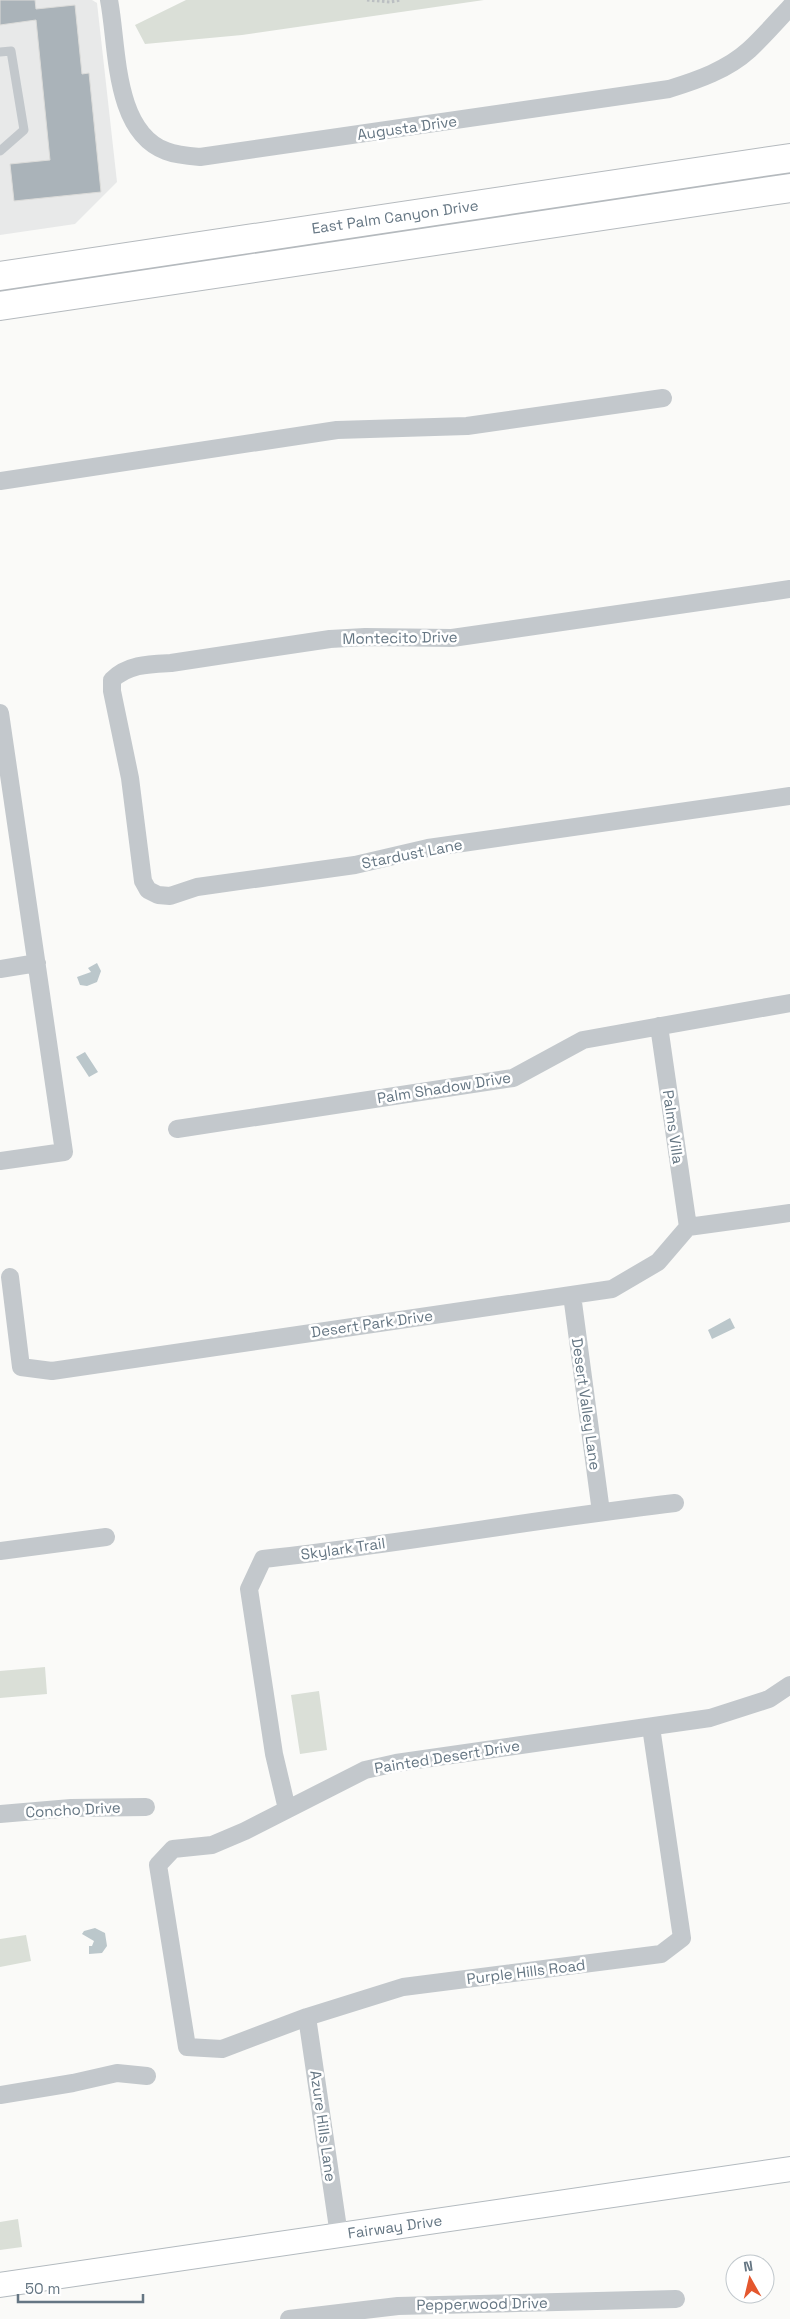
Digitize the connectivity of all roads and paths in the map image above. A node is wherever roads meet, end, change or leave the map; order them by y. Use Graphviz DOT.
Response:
graph roads {
  1 [pos="109,0"];
  2 [pos="367,0"];
  3 [pos="401,0"];
  4 [pos="790,7"];
  5 [pos="0,52"];
  6 [pos="0,152"];
  7 [pos="790,158"];
  8 [pos="790,188"];
  9 [pos="0,276"];
  10 [pos="0,306"];
  11 [pos="663,398"];
  12 [pos="0,481"];
  13 [pos="790,589"];
  14 [pos="0,713"];
  15 [pos="4,773"];
  16 [pos="130,778"];
  17 [pos="790,796"];
  18 [pos="37,963"];
  19 [pos="0,968"];
  20 [pos="790,1003"];
  21 [pos="659,1026"];
  22 [pos="177,1129"];
  23 [pos="0,1161"];
  24 [pos="790,1213"];
  25 [pos="688,1227"];
  26 [pos="10,1277"];
  27 [pos="572,1295"];
  28 [pos="675,1504"];
  29 [pos="601,1512"];
  30 [pos="106,1537"];
  31 [pos="0,1550"];
  32 [pos="790,1685"];
  33 [pos="651,1727"];
  34 [pos="146,1807"];
  35 [pos="287,1809"];
  36 [pos="0,1814"];
  37 [pos="307,2017"];
  38 [pos="181,2022"];
  39 [pos="147,2076"];
  40 [pos="0,2095"];
  41 [pos="790,2169"];
  42 [pos="339,2235"];
  43 [pos="0,2285"];
  44 [pos="676,2299"];
  45 [pos="289,2319"];
  1 -- 4 [label="street, Augusta Drive"];
  2 -- 3 [label="path"];
  5 -- 6 [label="lane"];
  7 -- 9 [label="main road, East Palm Canyon Drive"];
  8 -- 10 [label="main road, East Palm Canyon Drive"];
  11 -- 12 [label="street"];
  13 -- 16 [label="street, Montecito Drive"];
  14 -- 15 [label="street"];
  15 -- 18 [label="street"];
  16 -- 17 [label="street, Stardust Lane"];
  18 -- 19 [label="street"];
  18 -- 23 [label="street"];
  20 -- 21 [label="street, Palm Shadow Drive"];
  21 -- 22 [label="street, Palm Shadow Drive"];
  21 -- 25 [label="street, Palms Villa"];
  24 -- 25 [label="street"];
  25 -- 27 [label="street, Desert Park Drive"];
  26 -- 27 [label="street, Desert Park Drive"];
  27 -- 29 [label="street, Desert Valley Lane"];
  28 -- 29 [label="street, Skylark Trail"];
  29 -- 35 [label="street, Skylark Trail"];
  30 -- 31 [label="street"];
  32 -- 33 [label="street, Painted Desert Drive"];
  33 -- 35 [label="street, Painted Desert Drive"];
  33 -- 37 [label="street, Purple Hills Road"];
  34 -- 36 [label="street, Concho Drive"];
  35 -- 38 [label="street, Painted Desert Drive"];
  37 -- 38 [label="street, Purple Hills Road"];
  37 -- 42 [label="street, Azure Hills Lane"];
  39 -- 40 [label="street"];
  41 -- 42 [label="street, Fairway Drive"];
  42 -- 43 [label="street, Fairway Drive"];
  44 -- 45 [label="street, Pepperwood Drive"];
}
